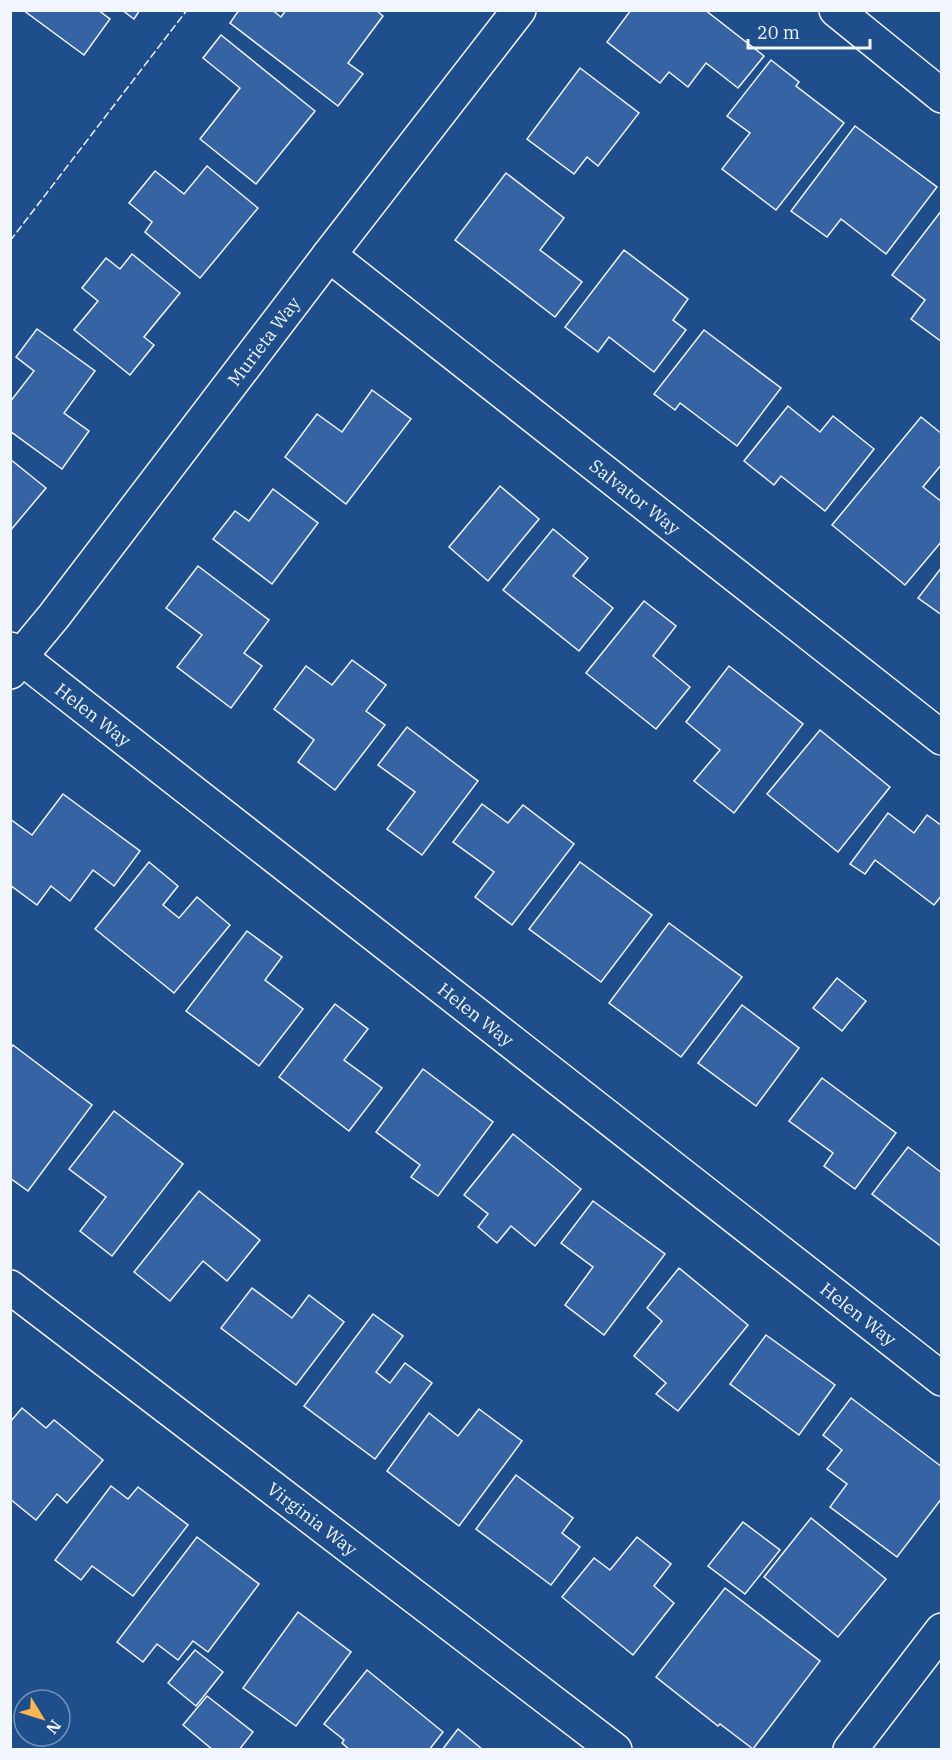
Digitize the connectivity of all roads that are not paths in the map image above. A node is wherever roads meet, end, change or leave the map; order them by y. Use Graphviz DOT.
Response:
graph roads {
  1 [pos="519,10"];
  2 [pos="836,10"];
  3 [pos="942,96"];
  4 [pos="329,255"];
  5 [pos="14,659"];
  6 [pos="942,738"];
  7 [pos="10,1287"];
  8 [pos="942,1379"];
  9 [pos="942,1630"];
  10 [pos="615,1749"];
  11 [pos="850,1749"];
  1 -- 4 [label="street, Murieta Way"];
  2 -- 3 [label="street"];
  4 -- 5 [label="street, Murieta Way"];
  4 -- 6 [label="street, Salvator Way"];
  5 -- 8 [label="street, Helen Way"];
  7 -- 10 [label="street, Virginia Way"];
  9 -- 11 [label="street"];
}
